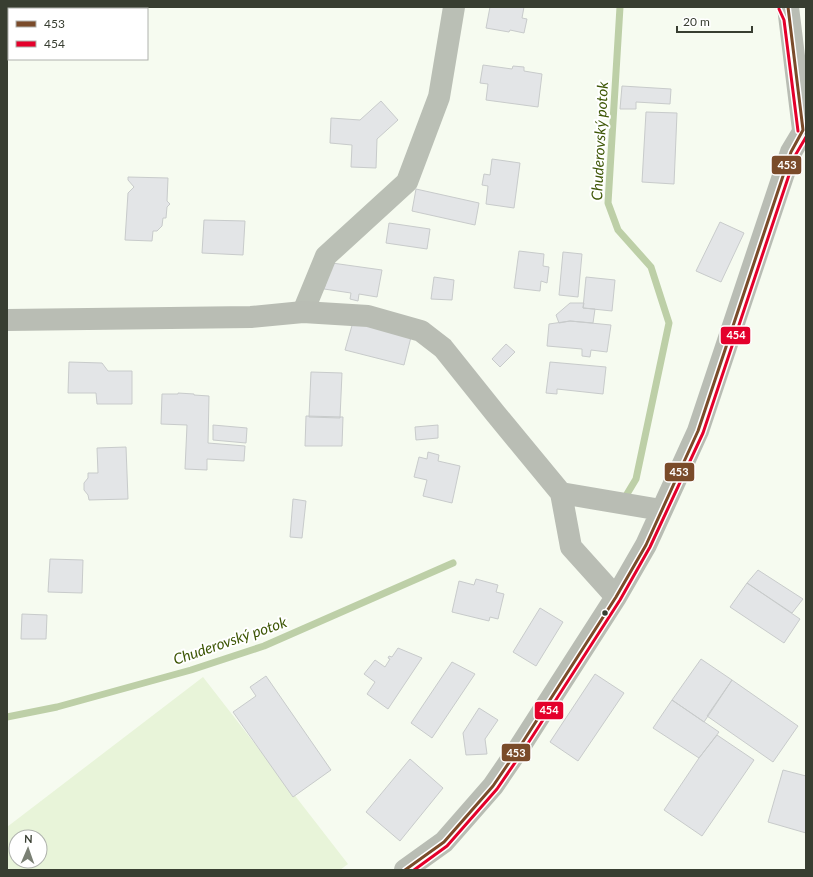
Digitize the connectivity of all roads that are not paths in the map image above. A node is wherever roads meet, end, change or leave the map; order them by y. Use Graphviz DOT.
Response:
graph roads {
  1 [pos="454,7"];
  2 [pos="787,11"];
  3 [pos="805,128"];
  4 [pos="303,312"];
  5 [pos="7,320"];
  6 [pos="562,492"];
  7 [pos="661,510"];
  8 [pos="616,597"];
  9 [pos="406,870"];
  1 -- 4 [label="street"];
  2 -- 3 [label="street"];
  3 -- 7 [label="street"];
  4 -- 5 [label="street"];
  4 -- 6 [label="street"];
  6 -- 7 [label="street"];
  6 -- 8 [label="street"];
  7 -- 8 [label="street"];
  8 -- 9 [label="street"];
}
